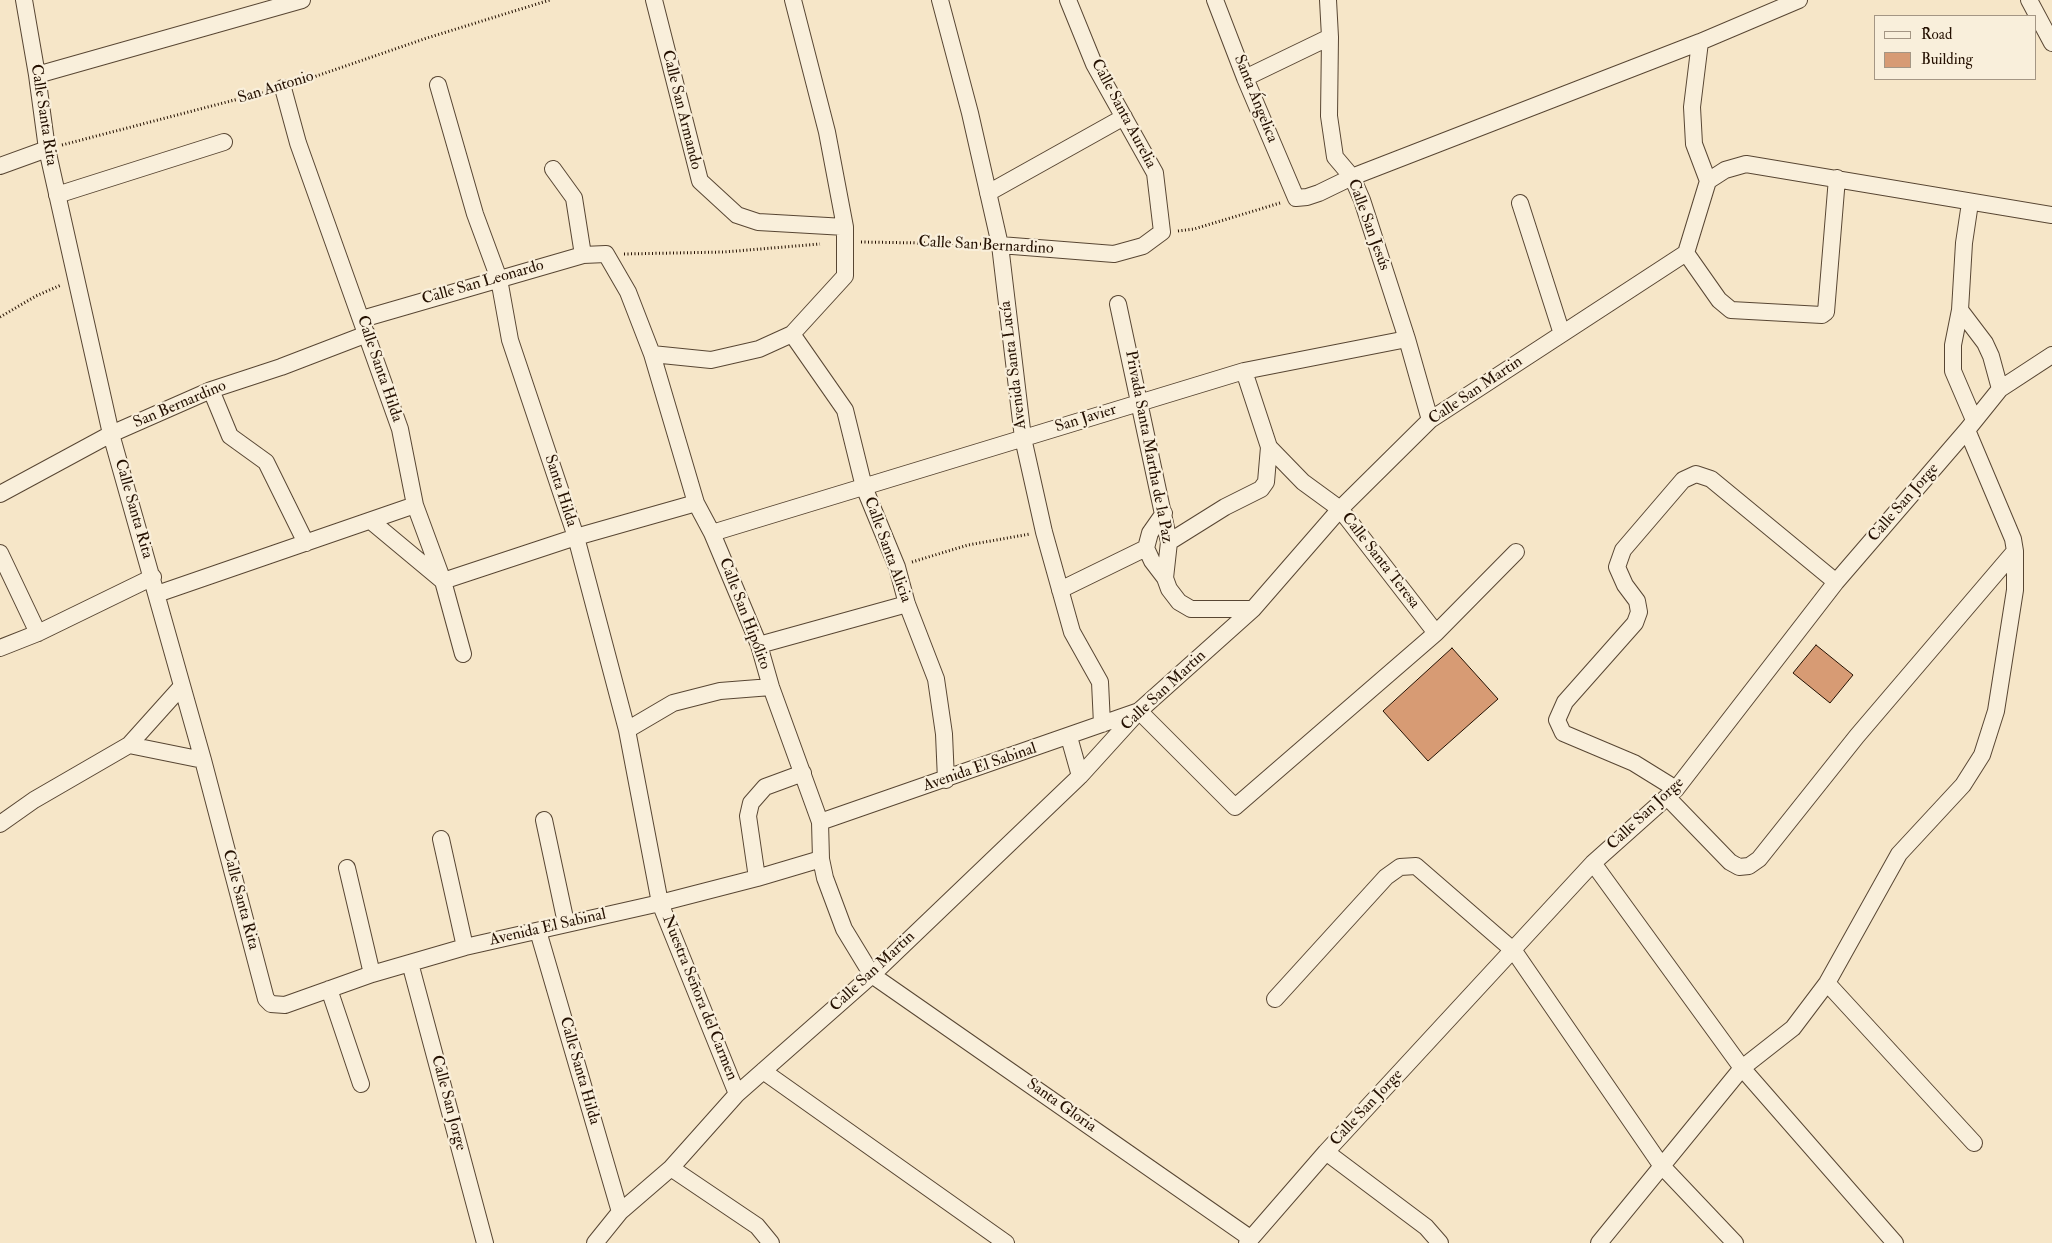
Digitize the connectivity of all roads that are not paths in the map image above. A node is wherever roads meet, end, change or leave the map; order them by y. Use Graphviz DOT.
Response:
graph roads {
  1 [pos="24,0"];
  2 [pos="302,0"];
  3 [pos="654,0"];
  4 [pos="793,0"];
  5 [pos="940,0"];
  6 [pos="1068,0"];
  7 [pos="1216,0"];
  8 [pos="1328,0"];
  9 [pos="1799,0"];
  10 [pos="2029,0"];
  11 [pos="1330,37"];
  12 [pos="1700,42"];
  13 [pos="2052,43"];
  14 [pos="37,75"];
  15 [pos="1245,78"];
  16 [pos="438,85"];
  17 [pos="283,88"];
  18 [pos="1124,117"];
  19 [pos="224,142"];
  20 [pos="47,149"];
  21 [pos="0,166"];
  22 [pos="553,169"];
  23 [pos="1352,177"];
  24 [pos="1837,178"];
  25 [pos="1708,181"];
  26 [pos="988,192"];
  27 [pos="57,195"];
  28 [pos="1970,202"];
  29 [pos="1520,203"];
  30 [pos="2052,215"];
  31 [pos="1162,232"];
  32 [pos="845,234"];
  33 [pos="1000,245"];
  34 [pos="1686,253"];
  35 [pos="606,254"];
  36 [pos="583,255"];
  37 [pos="499,278"];
  38 [pos="1118,304"];
  39 [pos="1960,310"];
  40 [pos="365,326"];
  41 [pos="792,334"];
  42 [pos="1562,334"];
  43 [pos="1407,339"];
  44 [pos="652,354"];
  45 [pos="2052,355"];
  46 [pos="1244,372"];
  47 [pos="2000,389"];
  48 [pos="211,390"];
  49 [pos="1141,402"];
  50 [pos="1430,420"];
  51 [pos="1970,425"];
  52 [pos="111,434"];
  53 [pos="1023,438"];
  54 [pos="1269,447"];
  55 [pos="864,487"];
  56 [pos="0,494"];
  57 [pos="696,503"];
  58 [pos="415,505"];
  59 [pos="1340,509"];
  60 [pos="1164,513"];
  61 [pos="371,521"];
  62 [pos="712,533"];
  63 [pos="576,537"];
  64 [pos="1169,542"];
  65 [pos="306,543"];
  66 [pos="1146,548"];
  67 [pos="2015,551"];
  68 [pos="1516,552"];
  69 [pos="0,553"];
  70 [pos="152,577"];
  71 [pos="1166,578"];
  72 [pos="443,581"];
  73 [pos="1836,582"];
  74 [pos="1060,590"];
  75 [pos="157,594"];
  76 [pos="907,604"];
  77 [pos="1253,609"];
  78 [pos="38,633"];
  79 [pos="1436,633"];
  80 [pos="758,645"];
  81 [pos="0,648"];
  82 [pos="463,654"];
  83 [pos="182,686"];
  84 [pos="771,687"];
  85 [pos="1139,712"];
  86 [pos="1102,724"];
  87 [pos="627,730"];
  88 [pos="1069,737"];
  89 [pos="129,745"];
  90 [pos="203,760"];
  91 [pos="803,773"];
  92 [pos="1080,776"];
  93 [pos="946,780"];
  94 [pos="1672,793"];
  95 [pos="544,820"];
  96 [pos="820,822"];
  97 [pos="0,824"];
  98 [pos="441,839"];
  99 [pos="821,859"];
  100 [pos="1593,863"];
  101 [pos="347,868"];
  102 [pos="757,878"];
  103 [pos="660,903"];
  104 [pos="566,923"];
  105 [pos="538,931"];
  106 [pos="465,947"];
  107 [pos="1514,951"];
  108 [pos="410,963"];
  109 [pos="372,974"];
  110 [pos="872,975"];
  111 [pos="1827,983"];
  112 [pos="329,989"];
  113 [pos="1275,999"];
  114 [pos="277,1006"];
  115 [pos="1742,1068"];
  116 [pos="763,1071"];
  117 [pos="361,1084"];
  118 [pos="737,1094"];
  119 [pos="1974,1143"];
  120 [pos="1326,1152"];
  121 [pos="1661,1165"];
  122 [pos="671,1168"];
  123 [pos="620,1212"];
  124 [pos="1249,1241"];
  125 [pos="485,1243"];
  126 [pos="595,1243"];
  127 [pos="771,1243"];
  128 [pos="1006,1243"];
  129 [pos="1440,1243"];
  130 [pos="1598,1243"];
  131 [pos="1735,1243"];
  132 [pos="1895,1243"];
  1 -- 14 [label="street, Calle Santa Rita"];
  2 -- 14 [label="street"];
  3 -- 32 [label="street, Calle San Armando"];
  4 -- 32 [label="street"];
  5 -- 26 [label="street, Avenida Santa Lucía"];
  6 -- 18 [label="street, Calle Santa Aurelia"];
  7 -- 15 [label="street, Santa Ángelica"];
  8 -- 11 [label="street, Calle San Jesús"];
  9 -- 12 [label="street"];
  10 -- 13 [label="street"];
  11 -- 15 [label="street"];
  11 -- 23 [label="street, Calle San Jesús"];
  12 -- 23 [label="street"];
  12 -- 25 [label="street"];
  14 -- 20 [label="street, Calle Santa Rita"];
  15 -- 23 [label="street, Santa Ángelica"];
  16 -- 37 [label="street, Santa Hilda"];
  17 -- 40 [label="street, Calle Santa Hilda"];
  18 -- 26 [label="street"];
  18 -- 31 [label="street, Calle Santa Aurelia"];
  19 -- 27 [label="street"];
  20 -- 21 [label="street"];
  20 -- 27 [label="street, Calle Santa Rita"];
  22 -- 36 [label="street"];
  23 -- 43 [label="street, Calle San Jesús"];
  24 -- 25 [label="street"];
  24 -- 28 [label="street"];
  24 -- 34 [label="street"];
  25 -- 34 [label="street"];
  26 -- 33 [label="street, Avenida Santa Lucía"];
  27 -- 52 [label="street, Calle Santa Rita"];
  28 -- 30 [label="street"];
  28 -- 39 [label="street"];
  29 -- 42 [label="street"];
  31 -- 33 [label="street, Calle San Bernardino"];
  32 -- 41 [label="street"];
  33 -- 53 [label="street, Avenida Santa Lucía"];
  34 -- 42 [label="street, Calle San Martin"];
  35 -- 36 [label="street, Calle San Leonardo"];
  35 -- 44 [label="street, Calle San Hipólito"];
  36 -- 37 [label="street, Calle San Leonardo"];
  37 -- 40 [label="street, Calle San Leonardo"];
  37 -- 63 [label="street, Santa Hilda"];
  38 -- 49 [label="street, Privada Santa Martha de la Paz"];
  39 -- 47 [label="street"];
  39 -- 51 [label="street"];
  40 -- 48 [label="street, San Bernardino"];
  40 -- 58 [label="street, Calle Santa Hilda"];
  41 -- 44 [label="street"];
  41 -- 55 [label="street, Calle Santa Alicia"];
  42 -- 50 [label="street, Calle San Martin"];
  43 -- 46 [label="street, San Javier"];
  43 -- 50 [label="street, Calle San Jesús"];
  44 -- 57 [label="street, Calle San Hipólito"];
  45 -- 47 [label="street, Calle San Jorge"];
  46 -- 49 [label="street, San Javier"];
  46 -- 54 [label="street, Calle Santa Teresa"];
  47 -- 51 [label="street, Calle San Jorge"];
  48 -- 52 [label="street, San Bernardino"];
  48 -- 65 [label="street"];
  49 -- 53 [label="street, San Javier"];
  49 -- 60 [label="street, Privada Santa Martha de la Paz"];
  50 -- 59 [label="street, Calle San Martin"];
  51 -- 67 [label="street"];
  51 -- 73 [label="street, Calle San Jorge"];
  52 -- 56 [label="street, San Bernardino"];
  52 -- 70 [label="street, Calle Santa Rita"];
  53 -- 55 [label="street, San Javier"];
  53 -- 74 [label="street, Avenida Santa Lucía"];
  54 -- 59 [label="street, Calle Santa Teresa"];
  54 -- 64 [label="street"];
  55 -- 62 [label="street, San Javier"];
  55 -- 76 [label="street, Calle Santa Alicia"];
  57 -- 62 [label="street, Calle San Hipólito"];
  57 -- 63 [label="street"];
  58 -- 61 [label="street"];
  58 -- 72 [label="street, Calle Santa Hilda"];
  59 -- 77 [label="street, Calle San Martin"];
  59 -- 79 [label="street, Calle Santa Teresa"];
  60 -- 64 [label="street, Privada Santa Martha de la Paz"];
  60 -- 66 [label="street"];
  61 -- 65 [label="street"];
  61 -- 72 [label="street"];
  62 -- 80 [label="street, Calle San Hipólito"];
  63 -- 72 [label="street"];
  63 -- 87 [label="street, Santa Hilda"];
  64 -- 71 [label="street, Privada Santa Martha de la Paz"];
  65 -- 75 [label="street"];
  66 -- 71 [label="street"];
  66 -- 74 [label="street"];
  67 -- 94 [label="street"];
  67 -- 111 [label="street"];
  68 -- 79 [label="street"];
  69 -- 78 [label="street"];
  70 -- 75 [label="street, Calle Santa Rita"];
  70 -- 78 [label="street"];
  71 -- 77 [label="street"];
  72 -- 82 [label="street, Calle Santa Hilda"];
  73 -- 94 [label="street, Calle San Jorge"];
  73 -- 94 [label="street"];
  74 -- 86 [label="street, Avenida Santa Lucía"];
  75 -- 83 [label="street, Calle Santa Rita"];
  76 -- 80 [label="street"];
  76 -- 93 [label="street, Calle Santa Alicia"];
  77 -- 85 [label="street, Calle San Martin"];
  78 -- 81 [label="street"];
  79 -- 85 [label="street"];
  80 -- 84 [label="street, Calle San Hipólito"];
  83 -- 89 [label="street"];
  83 -- 90 [label="street, Calle Santa Rita"];
  84 -- 87 [label="street"];
  84 -- 91 [label="street, Calle San Hipólito"];
  85 -- 86 [label="street, Avenida El Sabinal"];
  85 -- 92 [label="street, Calle San Martin"];
  86 -- 88 [label="street, Avenida El Sabinal"];
  87 -- 103 [label="street, Santa Hilda"];
  88 -- 92 [label="street"];
  88 -- 93 [label="street, Avenida El Sabinal"];
  89 -- 90 [label="street"];
  89 -- 97 [label="street"];
  90 -- 114 [label="street, Calle Santa Rita"];
  91 -- 96 [label="street, Calle San Hipólito"];
  91 -- 102 [label="street"];
  92 -- 110 [label="street, Calle San Martin"];
  93 -- 96 [label="street, Avenida El Sabinal"];
  94 -- 100 [label="street, Calle San Jorge"];
  95 -- 104 [label="street"];
  96 -- 99 [label="street, Calle San Hipólito"];
  98 -- 106 [label="street"];
  99 -- 102 [label="street, Avenida El Sabinal"];
  99 -- 110 [label="street, Calle San Hipólito"];
  100 -- 107 [label="street, Calle San Jorge"];
  100 -- 115 [label="street"];
  101 -- 109 [label="street"];
  102 -- 103 [label="street, Avenida El Sabinal"];
  103 -- 104 [label="street, Avenida El Sabinal"];
  103 -- 118 [label="street, Nuestra Señora del Carmen"];
  104 -- 105 [label="street, Avenida El Sabinal"];
  105 -- 106 [label="street, Avenida El Sabinal"];
  105 -- 123 [label="street, Calle Santa Hilda"];
  106 -- 108 [label="street, Avenida El Sabinal"];
  107 -- 113 [label="street"];
  107 -- 120 [label="street, Calle San Jorge"];
  107 -- 121 [label="street"];
  108 -- 109 [label="street, Avenida El Sabinal"];
  108 -- 125 [label="street, Calle San Jorge"];
  109 -- 112 [label="street, Avenida El Sabinal"];
  110 -- 116 [label="street, Calle San Martin"];
  110 -- 124 [label="street, Santa Gloria"];
  111 -- 115 [label="street"];
  111 -- 119 [label="street"];
  112 -- 114 [label="street, Avenida El Sabinal"];
  112 -- 117 [label="street"];
  115 -- 121 [label="street"];
  115 -- 132 [label="street"];
  116 -- 118 [label="street, Calle San Martin"];
  116 -- 128 [label="street"];
  118 -- 122 [label="street, Calle San Martin"];
  120 -- 124 [label="street, Calle San Jorge"];
  120 -- 129 [label="street"];
  121 -- 130 [label="street"];
  121 -- 131 [label="street"];
  122 -- 123 [label="street, Calle San Martin"];
  122 -- 127 [label="street"];
  123 -- 126 [label="street, Calle San Martin"];
}
